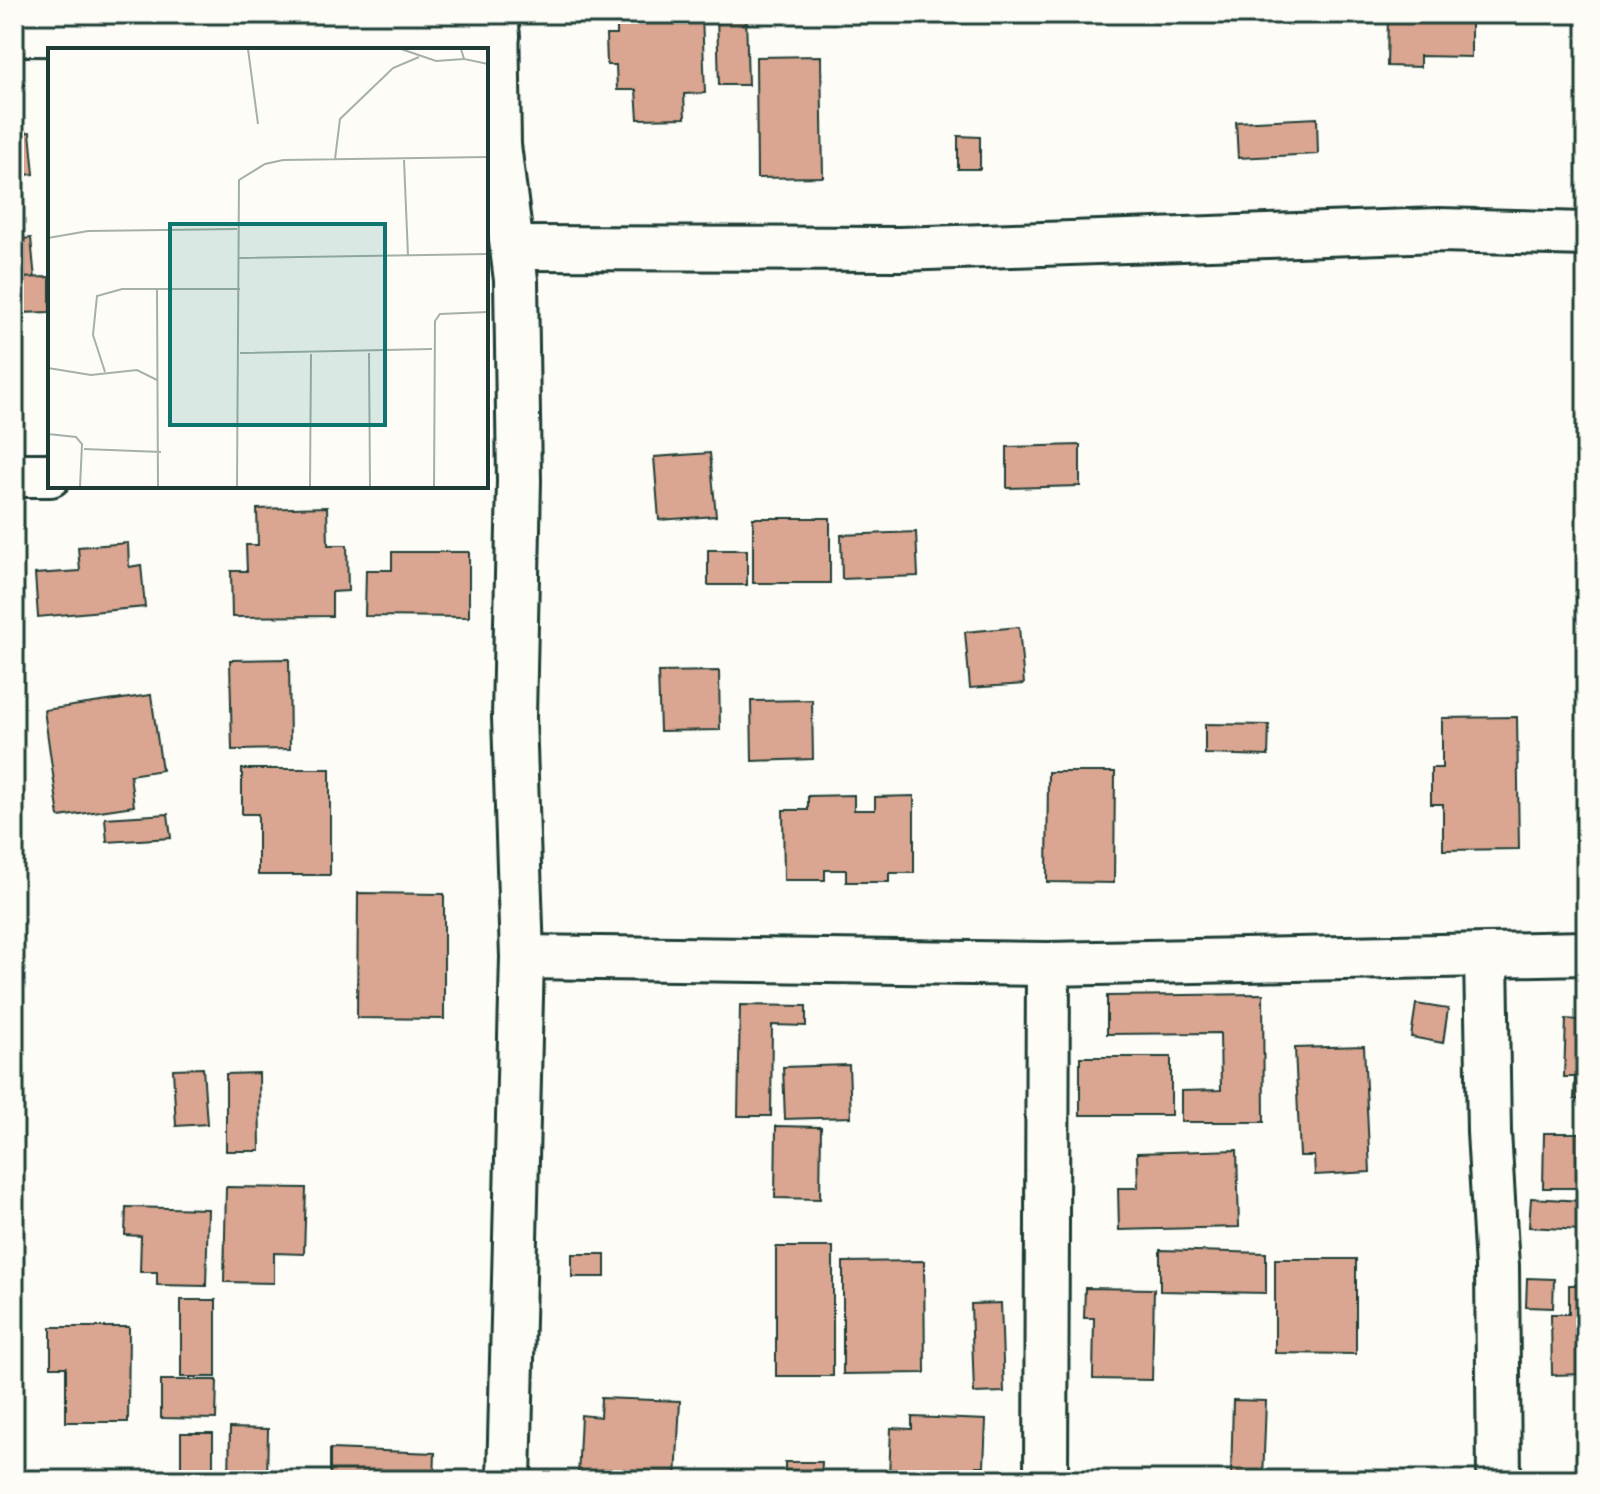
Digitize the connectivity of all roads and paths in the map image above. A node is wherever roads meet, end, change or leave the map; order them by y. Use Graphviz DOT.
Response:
graph roads {
  1 [pos="497,25"];
  2 [pos="14,34"];
  3 [pos="1586,234"];
  4 [pos="513,248"];
  5 [pos="14,475"];
  6 [pos="48,475"];
  7 [pos="502,482"];
  8 [pos="1586,953"];
  9 [pos="1486,956"];
  10 [pos="522,957"];
  11 [pos="1048,964"];
  12 [pos="509,1480"];
  13 [pos="1046,1480"];
  14 [pos="1499,1480"];
  1 -- 2 [label="street"];
  1 -- 4 [label="street"];
  3 -- 4 [label="street"];
  4 -- 7 [label="street"];
  5 -- 6 [label="street"];
  7 -- 10 [label="street"];
  8 -- 9 [label="street"];
  9 -- 11 [label="street"];
  9 -- 14 [label="street"];
  10 -- 11 [label="street"];
  10 -- 12 [label="street"];
  11 -- 13 [label="street"];
}
